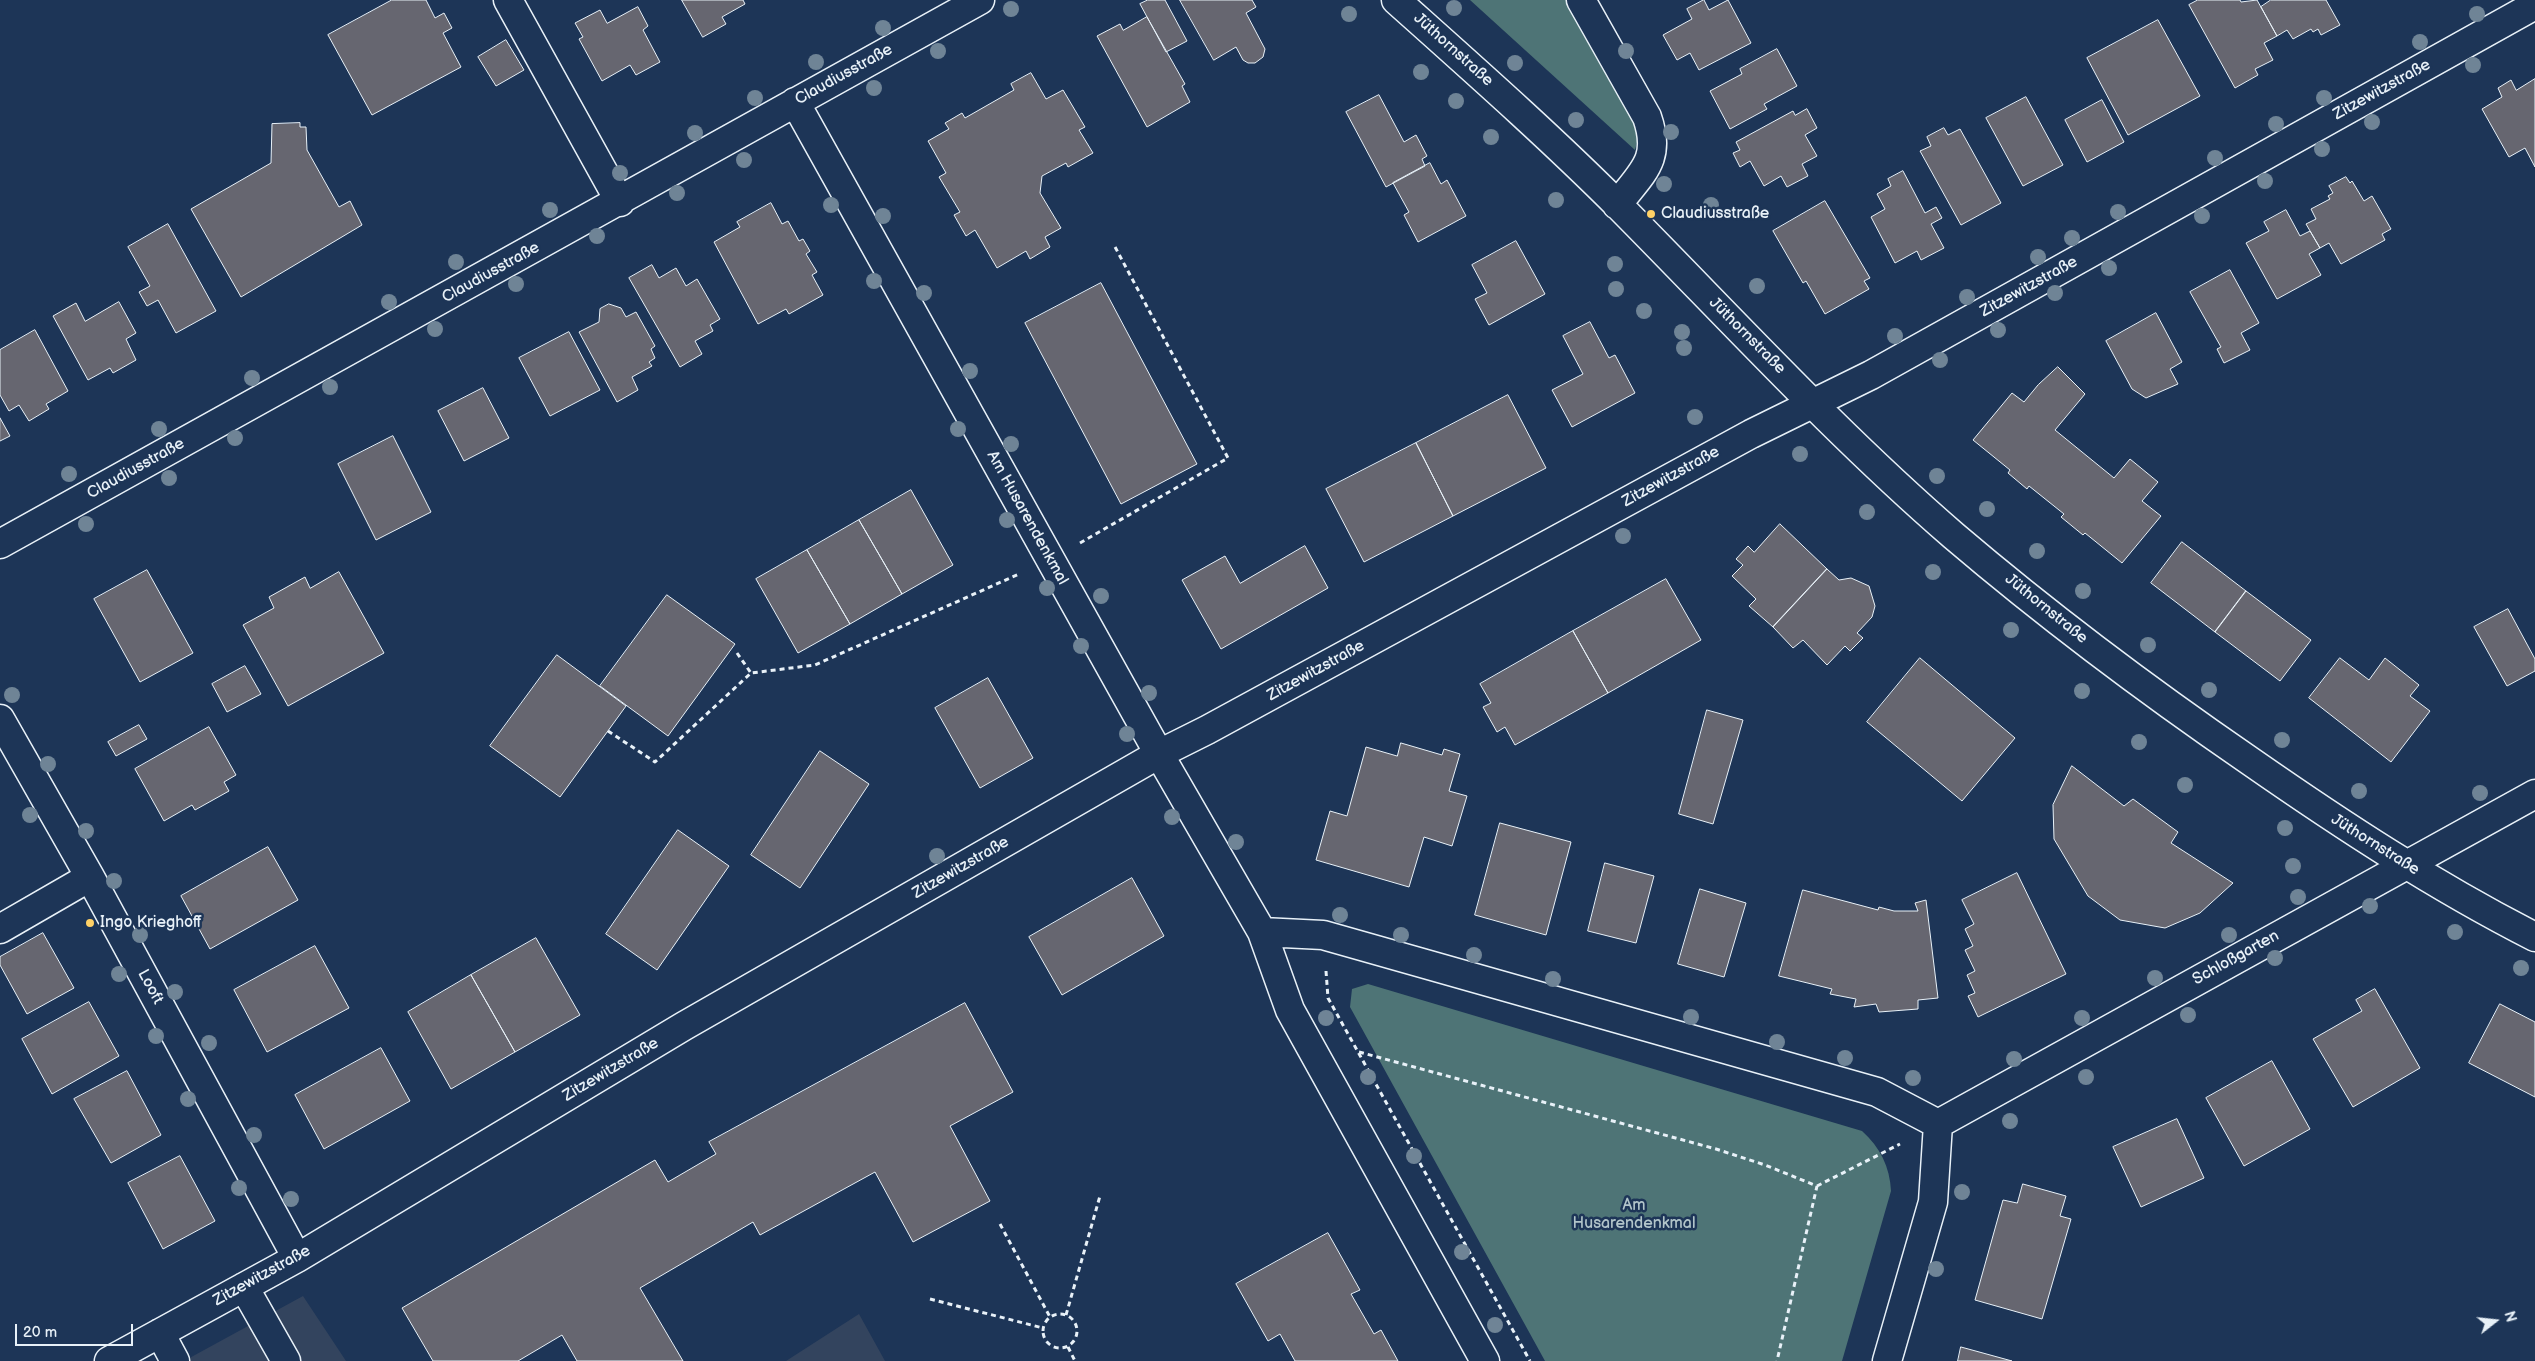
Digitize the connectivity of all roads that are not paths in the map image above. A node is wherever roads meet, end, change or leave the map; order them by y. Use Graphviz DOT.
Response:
graph roads {
  1 [pos="508,0"];
  2 [pos="980,0"];
  3 [pos="1396,0"];
  4 [pos="1581,0"];
  5 [pos="2535,5"];
  6 [pos="795,102"];
  7 [pos="620,202"];
  8 [pos="1617,205"];
  9 [pos="1813,402"];
  10 [pos="0,544"];
  11 [pos="0,718"];
  12 [pos="1159,754"];
  13 [pos="2535,794"];
  14 [pos="2406,865"];
  15 [pos="90,877"];
  16 [pos="0,929"];
  17 [pos="1262,932"];
  18 [pos="2535,937"];
  19 [pos="1938,1124"];
  20 [pos="297,1258"];
  21 [pos="244,1287"];
  22 [pos="160,1333"];
  23 [pos="109,1361"];
  24 [pos="176,1361"];
  25 [pos="286,1361"];
  26 [pos="1485,1361"];
  27 [pos="1887,1361"];
  1 -- 7 [label="street"];
  2 -- 6 [label="street, Claudiusstraße"];
  3 -- 8 [label="street, Jüthornstraße"];
  4 -- 8 [label="street"];
  5 -- 9 [label="street, Zitzewitzstraße"];
  6 -- 7 [label="street, Claudiusstraße"];
  6 -- 12 [label="street, Am Husarendenkmal"];
  7 -- 10 [label="street, Claudiusstraße"];
  8 -- 9 [label="street, Jüthornstraße"];
  9 -- 12 [label="street, Zitzewitzstraße"];
  9 -- 14 [label="street, Jüthornstraße"];
  11 -- 15 [label="street, Looft"];
  12 -- 17 [label="street, Am Husarendenkmal"];
  12 -- 20 [label="street, Zitzewitzstraße"];
  13 -- 14 [label="street, Schloßgarten"];
  14 -- 18 [label="street, Jüthornstraße"];
  14 -- 19 [label="street, Schloßgarten"];
  15 -- 16 [label="street"];
  15 -- 20 [label="street, Looft"];
  17 -- 19 [label="street"];
  17 -- 26 [label="street, Am Husarendenkmal"];
  19 -- 27 [label="street"];
  20 -- 21 [label="street, Zitzewitzstraße"];
  21 -- 22 [label="street, Zitzewitzstraße"];
  21 -- 25 [label="street"];
  22 -- 23 [label="street, Zitzewitzstraße"];
  22 -- 24 [label="street"];
}
